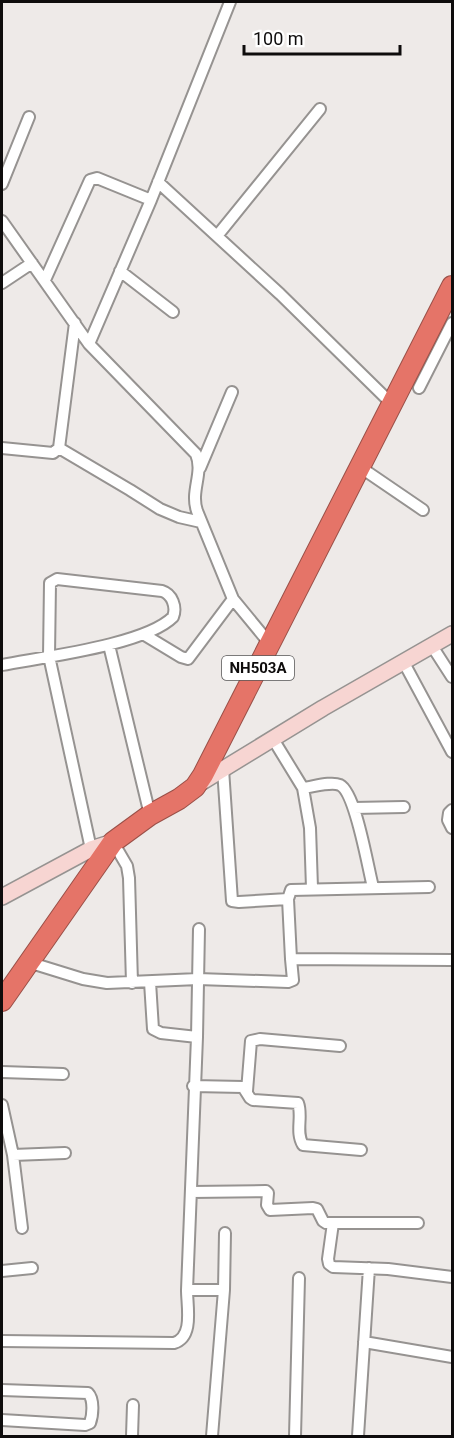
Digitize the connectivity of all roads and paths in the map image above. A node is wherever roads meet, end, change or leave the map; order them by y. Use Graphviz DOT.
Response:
graph roads {
  1 [pos="230,2"];
  2 [pos="320,109"];
  3 [pos="29,117"];
  4 [pos="158,182"];
  5 [pos="2,184"];
  6 [pos="151,200"];
  7 [pos="2,221"];
  8 [pos="217,236"];
  9 [pos="32,263"];
  10 [pos="120,271"];
  11 [pos="45,280"];
  12 [pos="2,283"];
  13 [pos="453,286"];
  14 [pos="448,309"];
  15 [pos="173,312"];
  16 [pos="75,323"];
  17 [pos="453,323"];
  18 [pos="89,344"];
  19 [pos="419,388"];
  20 [pos="232,392"];
  21 [pos="393,405"];
  22 [pos="2,448"];
  23 [pos="59,448"];
  24 [pos="360,467"];
  25 [pos="199,471"];
  26 [pos="423,510"];
  27 [pos="201,522"];
  28 [pos="233,599"];
  29 [pos="143,634"];
  30 [pos="453,634"];
  31 [pos="270,644"];
  32 [pos="109,645"];
  33 [pos="432,646"];
  34 [pos="48,656"];
  35 [pos="403,661"];
  36 [pos="2,665"];
  37 [pos="453,676"];
  38 [pos="273,739"];
  39 [pos="453,752"];
  40 [pos="223,769"];
  41 [pos="195,787"];
  42 [pos="303,788"];
  43 [pos="404,807"];
  44 [pos="354,808"];
  45 [pos="453,810"];
  46 [pos="150,815"];
  47 [pos="453,828"];
  48 [pos="113,842"];
  49 [pos="91,849"];
  50 [pos="372,887"];
  51 [pos="429,887"];
  52 [pos="312,888"];
  53 [pos="2,891"];
  54 [pos="2,897"];
  55 [pos="288,899"];
  56 [pos="199,929"];
  57 [pos="291,960"];
  58 [pos="453,960"];
  59 [pos="28,962"];
  60 [pos="198,980"];
  61 [pos="150,982"];
  62 [pos="132,983"];
  63 [pos="2,1001"];
  64 [pos="196,1037"];
  65 [pos="340,1046"];
  66 [pos="2,1072"];
  67 [pos="63,1074"];
  68 [pos="193,1086"];
  69 [pos="247,1091"];
  70 [pos="2,1105"];
  71 [pos="361,1150"];
  72 [pos="64,1153"];
  73 [pos="13,1155"];
  74 [pos="190,1192"];
  75 [pos="333,1222"];
  76 [pos="418,1223"];
  77 [pos="22,1228"];
  78 [pos="225,1233"];
  79 [pos="32,1268"];
  80 [pos="369,1268"];
  81 [pos="2,1271"];
  82 [pos="453,1277"];
  83 [pos="299,1278"];
  84 [pos="187,1290"];
  85 [pos="224,1290"];
  86 [pos="2,1341"];
  87 [pos="364,1342"];
  88 [pos="453,1357"];
  89 [pos="2,1390"];
  90 [pos="133,1405"];
  91 [pos="2,1420"];
  92 [pos="132,1437"];
  93 [pos="212,1437"];
  94 [pos="295,1437"];
  95 [pos="358,1437"];
  1 -- 4 [label="street"];
  2 -- 8 [label="street"];
  3 -- 5 [label="street"];
  4 -- 6 [label="street"];
  4 -- 8 [label="street"];
  6 -- 10 [label="street"];
  6 -- 11 [label="street"];
  7 -- 9 [label="street"];
  8 -- 21 [label="street"];
  9 -- 11 [label="street"];
  9 -- 12 [label="street"];
  10 -- 15 [label="street"];
  10 -- 18 [label="street"];
  11 -- 16 [label="street"];
  13 -- 14 [label="highway, NH503A"];
  14 -- 21 [label="highway, NH503A"];
  16 -- 18 [label="street"];
  16 -- 23 [label="street"];
  17 -- 19 [label="street"];
  18 -- 25 [label="street"];
  20 -- 25 [label="street"];
  21 -- 24 [label="highway, NH503A"];
  22 -- 23 [label="street"];
  23 -- 27 [label="street"];
  24 -- 26 [label="street"];
  24 -- 31 [label="highway, NH503A"];
  25 -- 27 [label="street"];
  27 -- 28 [label="street"];
  28 -- 29 [label="street"];
  28 -- 31 [label="street"];
  29 -- 32 [label="street"];
  29 -- 34 [label="street"];
  30 -- 33 [label="street"];
  31 -- 41 [label="highway, NH503A"];
  32 -- 34 [label="street"];
  32 -- 46 [label="street"];
  33 -- 35 [label="street"];
  33 -- 37 [label="street"];
  34 -- 36 [label="street"];
  34 -- 49 [label="street"];
  35 -- 38 [label="street"];
  35 -- 39 [label="street"];
  38 -- 40 [label="street"];
  38 -- 42 [label="street"];
  40 -- 41 [label="street"];
  40 -- 55 [label="street"];
  41 -- 46 [label="highway, NH503A"];
  42 -- 44 [label="street"];
  42 -- 52 [label="street"];
  43 -- 44 [label="street"];
  44 -- 50 [label="street"];
  45 -- 47 [label="street"];
  46 -- 48 [label="highway, NH503A"];
  48 -- 49 [label="street"];
  48 -- 59 [label="highway, NH503A"];
  48 -- 62 [label="street"];
  49 -- 54 [label="street"];
  50 -- 51 [label="street"];
  50 -- 52 [label="street"];
  52 -- 55 [label="street"];
  53 -- 54 [label="street"];
  55 -- 57 [label="street"];
  56 -- 60 [label="street"];
  57 -- 58 [label="street"];
  57 -- 60 [label="street"];
  59 -- 62 [label="street"];
  59 -- 63 [label="highway, NH503A"];
  60 -- 61 [label="street"];
  60 -- 64 [label="street"];
  61 -- 62 [label="street"];
  61 -- 64 [label="street"];
  64 -- 68 [label="street"];
  65 -- 69 [label="street"];
  66 -- 67 [label="street"];
  68 -- 69 [label="street"];
  68 -- 74 [label="street"];
  69 -- 71 [label="street"];
  70 -- 73 [label="street"];
  72 -- 73 [label="street"];
  73 -- 77 [label="street"];
  74 -- 75 [label="street"];
  74 -- 84 [label="street"];
  75 -- 76 [label="street"];
  75 -- 80 [label="street"];
  78 -- 85 [label="street"];
  79 -- 81 [label="street"];
  80 -- 82 [label="street"];
  80 -- 87 [label="street"];
  83 -- 94 [label="street"];
  84 -- 85 [label="street"];
  84 -- 86 [label="street"];
  85 -- 93 [label="street"];
  87 -- 88 [label="street"];
  87 -- 95 [label="street"];
  89 -- 91 [label="street"];
  90 -- 92 [label="street"];
}
